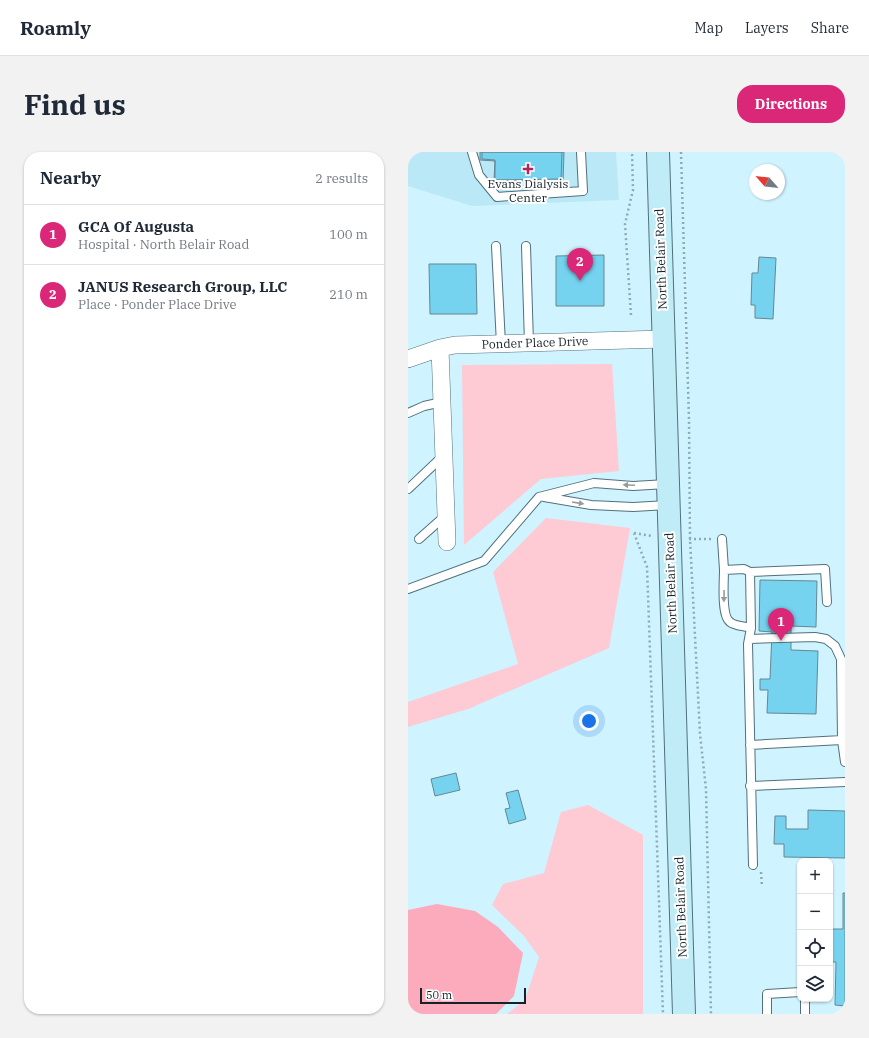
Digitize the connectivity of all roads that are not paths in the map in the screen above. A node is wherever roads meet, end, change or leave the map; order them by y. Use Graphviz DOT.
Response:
graph roads {
  1 [pos="472,152"];
  2 [pos="581,152"];
  3 [pos="658,152"];
  4 [pos="496,246"];
  5 [pos="526,246"];
  6 [pos="663,339"];
  7 [pos="530,343"];
  8 [pos="500,344"];
  9 [pos="440,348"];
  10 [pos="408,359"];
  11 [pos="442,402"];
  12 [pos="408,413"];
  13 [pos="444,456"];
  14 [pos="668,484"];
  15 [pos="408,489"];
  16 [pos="539,497"];
  17 [pos="668,505"];
  18 [pos="446,514"];
  19 [pos="419,539"];
  20 [pos="722,539"];
  21 [pos="448,542"];
  22 [pos="724,570"];
  23 [pos="750,572"];
  24 [pos="408,589"];
  25 [pos="827,602"];
  26 [pos="751,628"];
  27 [pos="749,639"];
  28 [pos="842,740"];
  29 [pos="750,745"];
  30 [pos="845,762"];
  31 [pos="845,782"];
  32 [pos="750,786"];
  33 [pos="757,865"];
  34 [pos="797,992"];
  35 [pos="805,1002"];
  36 [pos="684,1014"];
  37 [pos="767,1014"];
  38 [pos="805,1014"];
  1 -- 2 [label="lane"];
  3 -- 6 [label="main road, North Belair Road"];
  4 -- 8 [label="lane"];
  5 -- 7 [label="lane"];
  6 -- 7 [label="street, Ponder Place Drive"];
  6 -- 14 [label="main road, North Belair Road"];
  7 -- 8 [label="street, Ponder Place Drive"];
  8 -- 9 [label="street, Ponder Place Drive"];
  9 -- 10 [label="street, Ponder Place Drive"];
  9 -- 11 [label="street"];
  11 -- 12 [label="lane"];
  11 -- 13 [label="street"];
  13 -- 15 [label="lane"];
  13 -- 18 [label="street"];
  14 -- 16 [label="lane, one-way"];
  14 -- 17 [label="main road, North Belair Road"];
  16 -- 17 [label="lane, one-way"];
  16 -- 24 [label="lane"];
  17 -- 36 [label="main road, North Belair Road"];
  18 -- 19 [label="lane"];
  18 -- 21 [label="street"];
  20 -- 22 [label="lane"];
  22 -- 23 [label="lane"];
  22 -- 26 [label="lane, one-way"];
  23 -- 25 [label="lane"];
  23 -- 26 [label="lane"];
  26 -- 27 [label="lane"];
  27 -- 28 [label="lane"];
  27 -- 29 [label="lane"];
  28 -- 29 [label="lane"];
  28 -- 30 [label="lane"];
  29 -- 32 [label="lane"];
  31 -- 32 [label="lane"];
  32 -- 33 [label="lane"];
  34 -- 37 [label="lane"];
  35 -- 38 [label="lane"];
}
